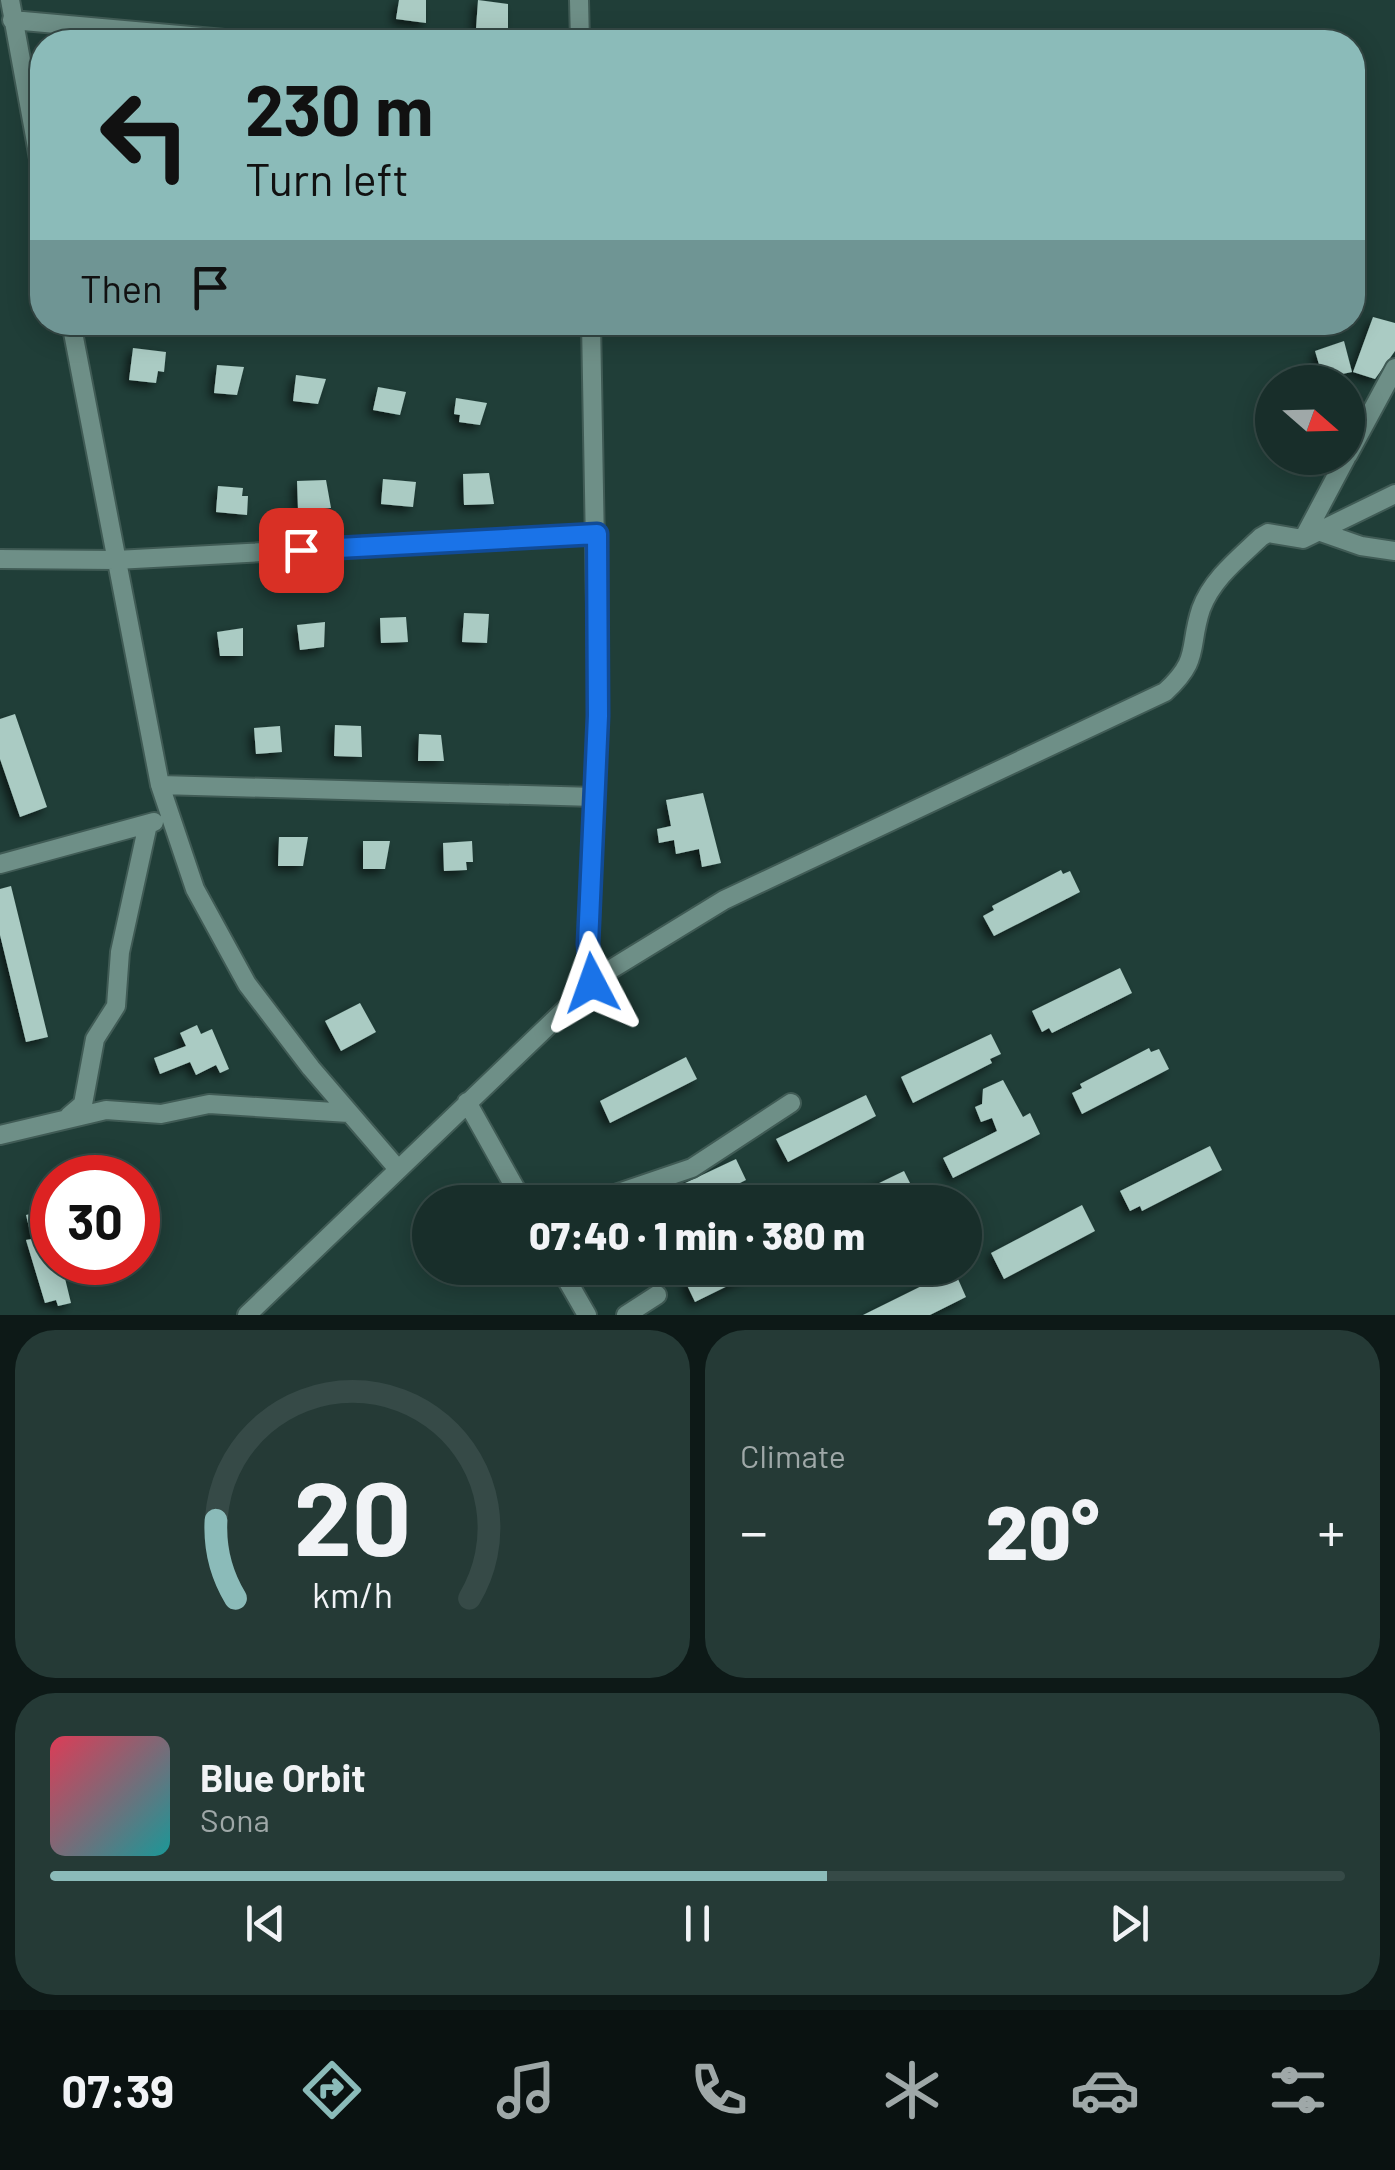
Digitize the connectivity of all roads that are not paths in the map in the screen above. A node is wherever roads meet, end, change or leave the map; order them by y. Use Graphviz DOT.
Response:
graph roads {
  1 [pos="10,0"];
  2 [pos="579,0"];
  3 [pos="12,20"];
  4 [pos="123,30"];
  5 [pos="580,30"];
  6 [pos="30,113"];
  7 [pos="73,335"];
  8 [pos="590,335"];
  9 [pos="1395,368"];
  10 [pos="1365,423"];
  11 [pos="1337,475"];
  12 [pos="1395,494"];
  13 [pos="1321,532"];
  14 [pos="597,534"];
  15 [pos="1303,539"];
  16 [pos="1395,550"];
  17 [pos="0,559"];
  18 [pos="116,560"];
  19 [pos="160,785"];
  20 [pos="595,797"];
  21 [pos="169,818"];
  22 [pos="148,824"];
  23 [pos="0,864"];
  24 [pos="592,983"];
  25 [pos="467,1102"];
  26 [pos="791,1103"];
  27 [pos="350,1112"];
  28 [pos="69,1116"];
  29 [pos="0,1134"];
  30 [pos="397,1168"];
  31 [pos="514,1185"];
  32 [pos="642,1185"];
  33 [pos="570,1285"];
  34 [pos="657,1295"];
  35 [pos="247,1315"];
  36 [pos="587,1315"];
  37 [pos="626,1315"];
  1 -- 3 [label="street"];
  2 -- 5 [label="street"];
  3 -- 4 [label="street"];
  3 -- 6 [label="street"];
  7 -- 18 [label="street"];
  8 -- 14 [label="street"];
  9 -- 10 [label="street"];
  11 -- 15 [label="street"];
  12 -- 13 [label="street"];
  13 -- 15 [label="street"];
  13 -- 16 [label="street"];
  14 -- 18 [label="street"];
  14 -- 20 [label="street"];
  15 -- 24 [label="street"];
  17 -- 18 [label="street"];
  18 -- 19 [label="street"];
  19 -- 20 [label="street"];
  19 -- 21 [label="street"];
  20 -- 24 [label="street"];
  21 -- 22 [label="street"];
  21 -- 27 [label="street"];
  22 -- 23 [label="street"];
  22 -- 28 [label="street"];
  24 -- 25 [label="street"];
  25 -- 30 [label="street"];
  25 -- 31 [label="street"];
  26 -- 32 [label="street"];
  27 -- 28 [label="street"];
  27 -- 30 [label="street"];
  28 -- 29 [label="street"];
  30 -- 35 [label="street"];
  33 -- 36 [label="street"];
  34 -- 37 [label="street"];
}
